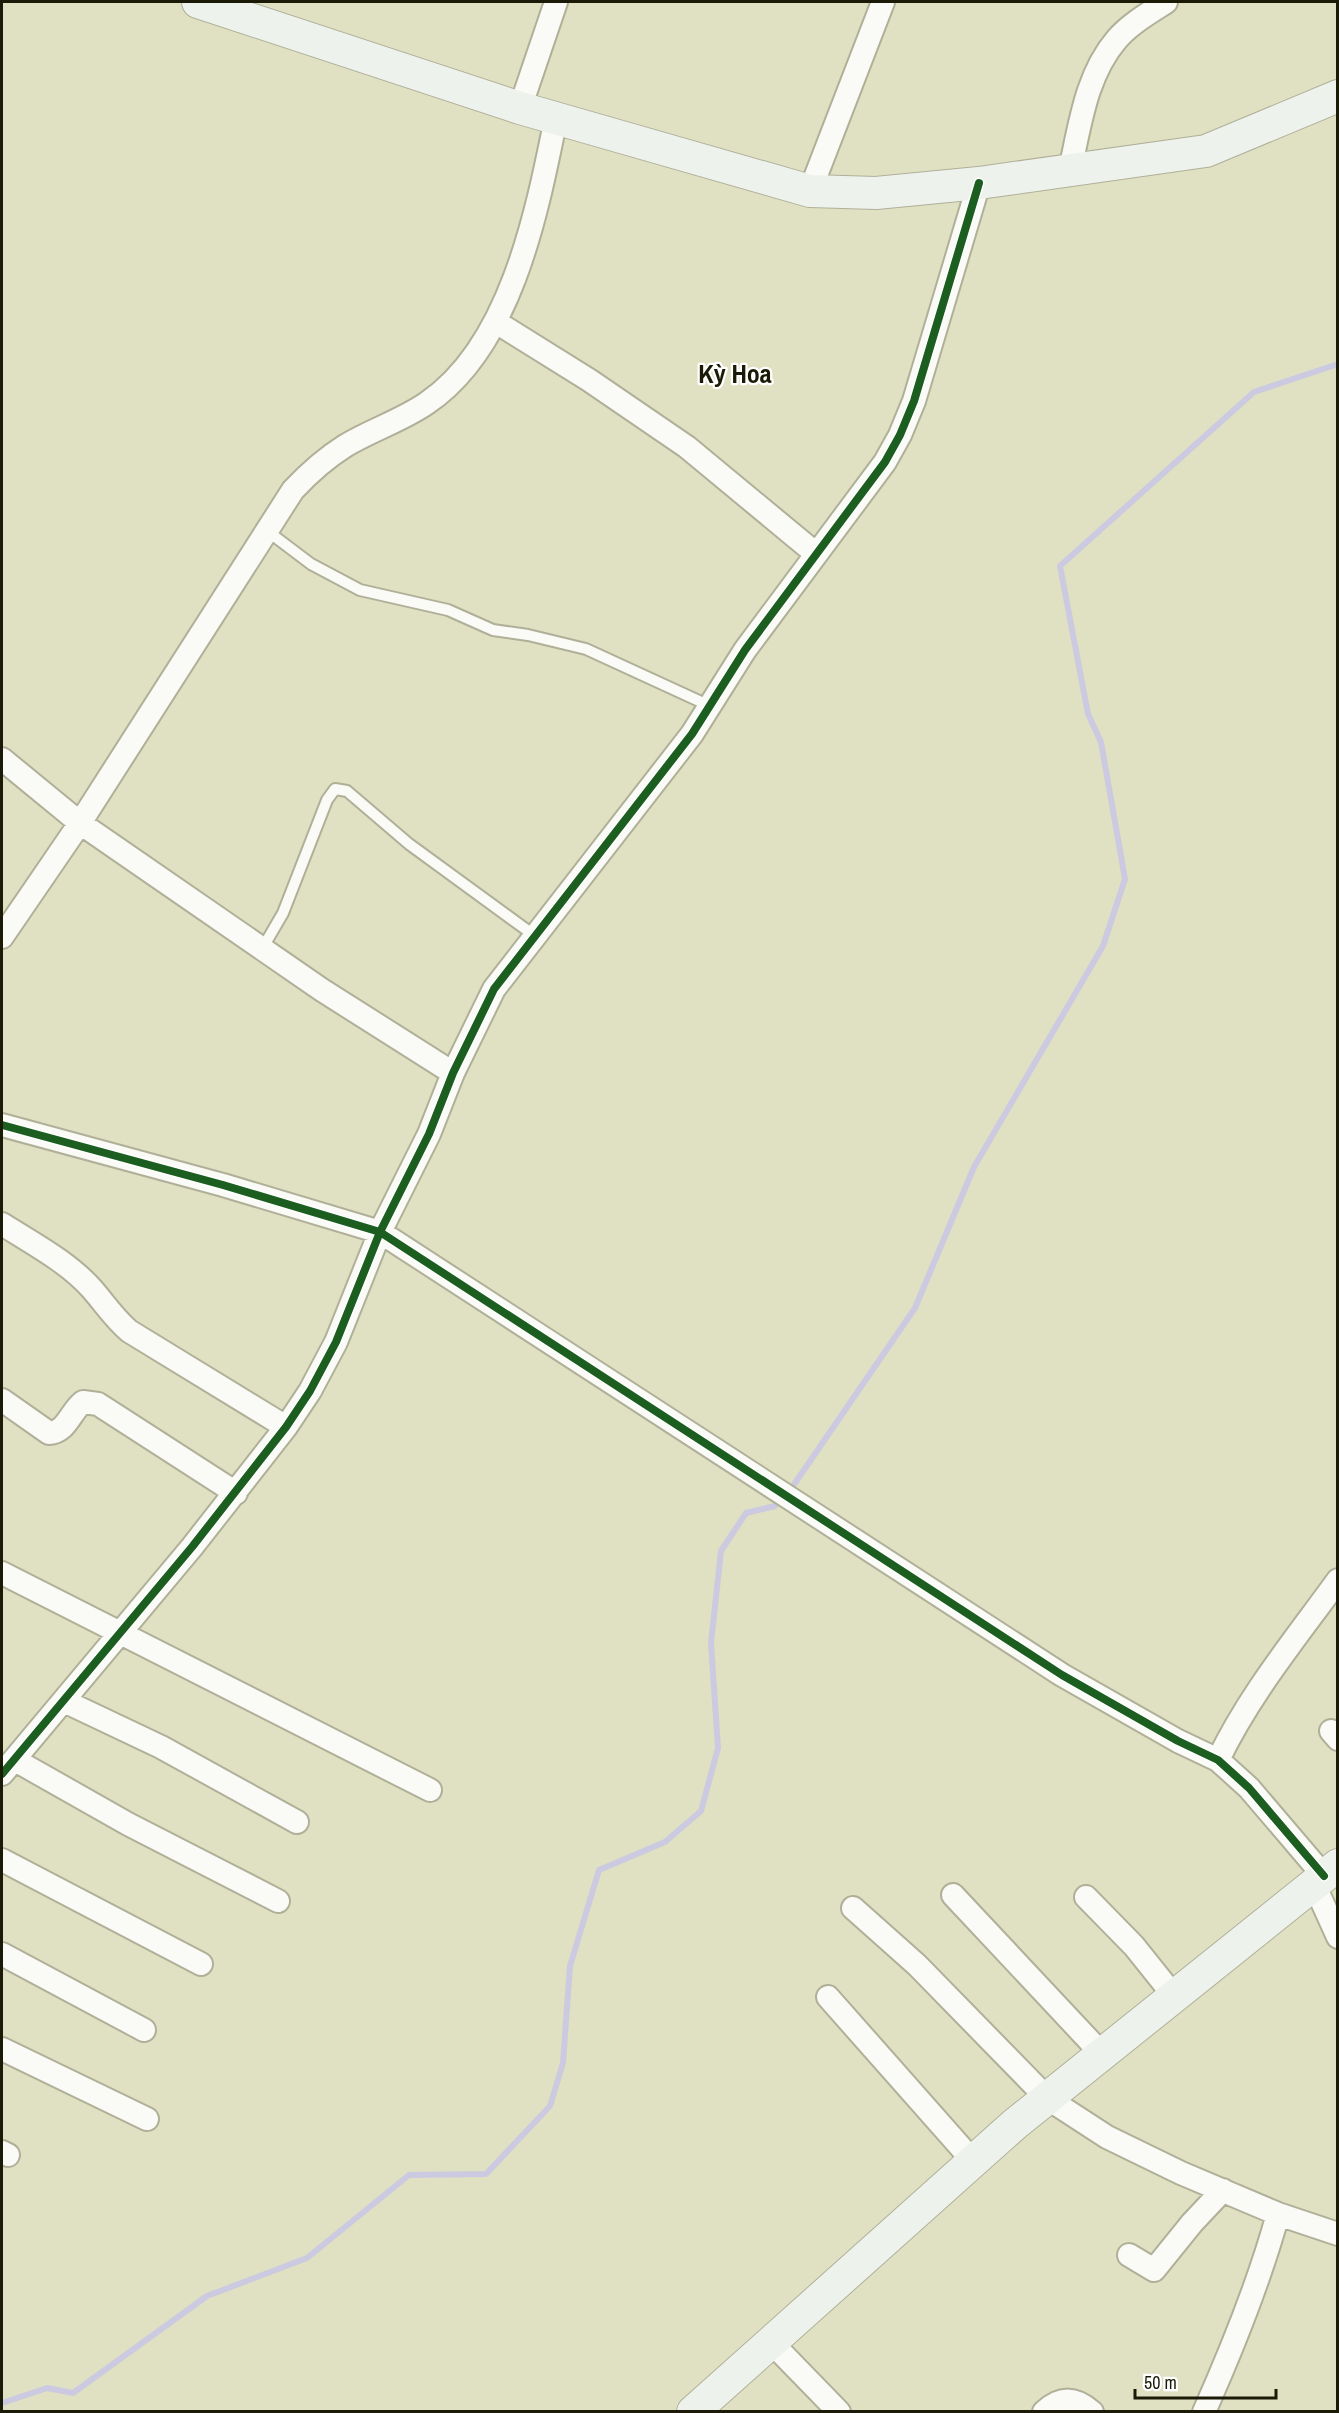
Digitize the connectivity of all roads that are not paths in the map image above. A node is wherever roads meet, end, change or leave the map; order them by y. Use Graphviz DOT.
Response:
graph roads {
  1 [pos="198,2"];
  2 [pos="556,2"];
  3 [pos="883,2"];
  4 [pos="1166,2"];
  5 [pos="1338,96"];
  6 [pos="520,108"];
  7 [pos="556,118"];
  8 [pos="1070,170"];
  9 [pos="979,183"];
  10 [pos="810,190"];
  11 [pos="496,322"];
  12 [pos="266,530"];
  13 [pos="815,553"];
  14 [pos="710,706"];
  15 [pos="2,759"];
  16 [pos="80,824"];
  17 [pos="535,936"];
  18 [pos="2,937"];
  19 [pos="262,950"];
  20 [pos="453,1073"];
  21 [pos="2,1125"];
  22 [pos="2,1224"];
  23 [pos="380,1232"];
  24 [pos="2,1400"];
  25 [pos="286,1427"];
  26 [pos="236,1493"];
  27 [pos="2,1573"];
  28 [pos="1338,1580"];
  29 [pos="119,1633"];
  30 [pos="64,1701"];
  31 [pos="1218,1760"];
  32 [pos="8,1767"];
  33 [pos="430,1790"];
  34 [pos="297,1822"];
  35 [pos="2,1860"];
  36 [pos="1325,1875"];
  37 [pos="953,1895"];
  38 [pos="1086,1898"];
  39 [pos="278,1901"];
  40 [pos="853,1908"];
  41 [pos="1338,1937"];
  42 [pos="2,1954"];
  43 [pos="201,1964"];
  44 [pos="1174,1996"];
  45 [pos="828,1998"];
  46 [pos="144,2030"];
  47 [pos="2,2049"];
  48 [pos="1102,2054"];
  49 [pos="1047,2098"];
  50 [pos="147,2119"];
  51 [pos="973,2161"];
  52 [pos="1223,2190"];
  53 [pos="1278,2214"];
  54 [pos="1338,2234"];
  55 [pos="1129,2254"];
  56 [pos="771,2342"];
  57 [pos="693,2412"];
  58 [pos="839,2412"];
  59 [pos="1044,2412"];
  60 [pos="1092,2412"];
  61 [pos="1204,2412"];
  1 -- 6 [label="street"];
  2 -- 6 [label="street"];
  3 -- 10 [label="street"];
  4 -- 8 [label="street"];
  5 -- 8 [label="street"];
  6 -- 7 [label="street"];
  7 -- 10 [label="street"];
  7 -- 11 [label="street"];
  8 -- 9 [label="street"];
  9 -- 10 [label="street"];
  9 -- 13 [label="street"];
  11 -- 12 [label="street"];
  11 -- 13 [label="street"];
  12 -- 14 [label="lane"];
  12 -- 16 [label="street"];
  13 -- 14 [label="street"];
  14 -- 17 [label="street"];
  15 -- 16 [label="street"];
  16 -- 18 [label="street"];
  16 -- 19 [label="street"];
  17 -- 19 [label="lane"];
  17 -- 20 [label="street"];
  19 -- 20 [label="street"];
  20 -- 23 [label="street"];
  21 -- 23 [label="street"];
  22 -- 25 [label="street"];
  23 -- 25 [label="street"];
  23 -- 31 [label="street"];
  24 -- 26 [label="street"];
  25 -- 26 [label="street"];
  26 -- 29 [label="street"];
  27 -- 29 [label="street"];
  28 -- 31 [label="street"];
  29 -- 30 [label="street"];
  29 -- 33 [label="street"];
  30 -- 32 [label="street"];
  30 -- 34 [label="street"];
  31 -- 36 [label="street"];
  32 -- 39 [label="street"];
  35 -- 43 [label="street"];
  36 -- 41 [label="street"];
  36 -- 44 [label="street"];
  37 -- 48 [label="street"];
  38 -- 44 [label="street"];
  40 -- 49 [label="street"];
  42 -- 46 [label="street"];
  44 -- 48 [label="street"];
  45 -- 51 [label="street"];
  47 -- 50 [label="street"];
  48 -- 49 [label="street"];
  49 -- 51 [label="street"];
  49 -- 52 [label="street"];
  51 -- 56 [label="street"];
  52 -- 53 [label="street"];
  52 -- 55 [label="street"];
  53 -- 54 [label="street"];
  53 -- 61 [label="street"];
  56 -- 57 [label="street"];
  56 -- 58 [label="street"];
  59 -- 60 [label="street"];
}
